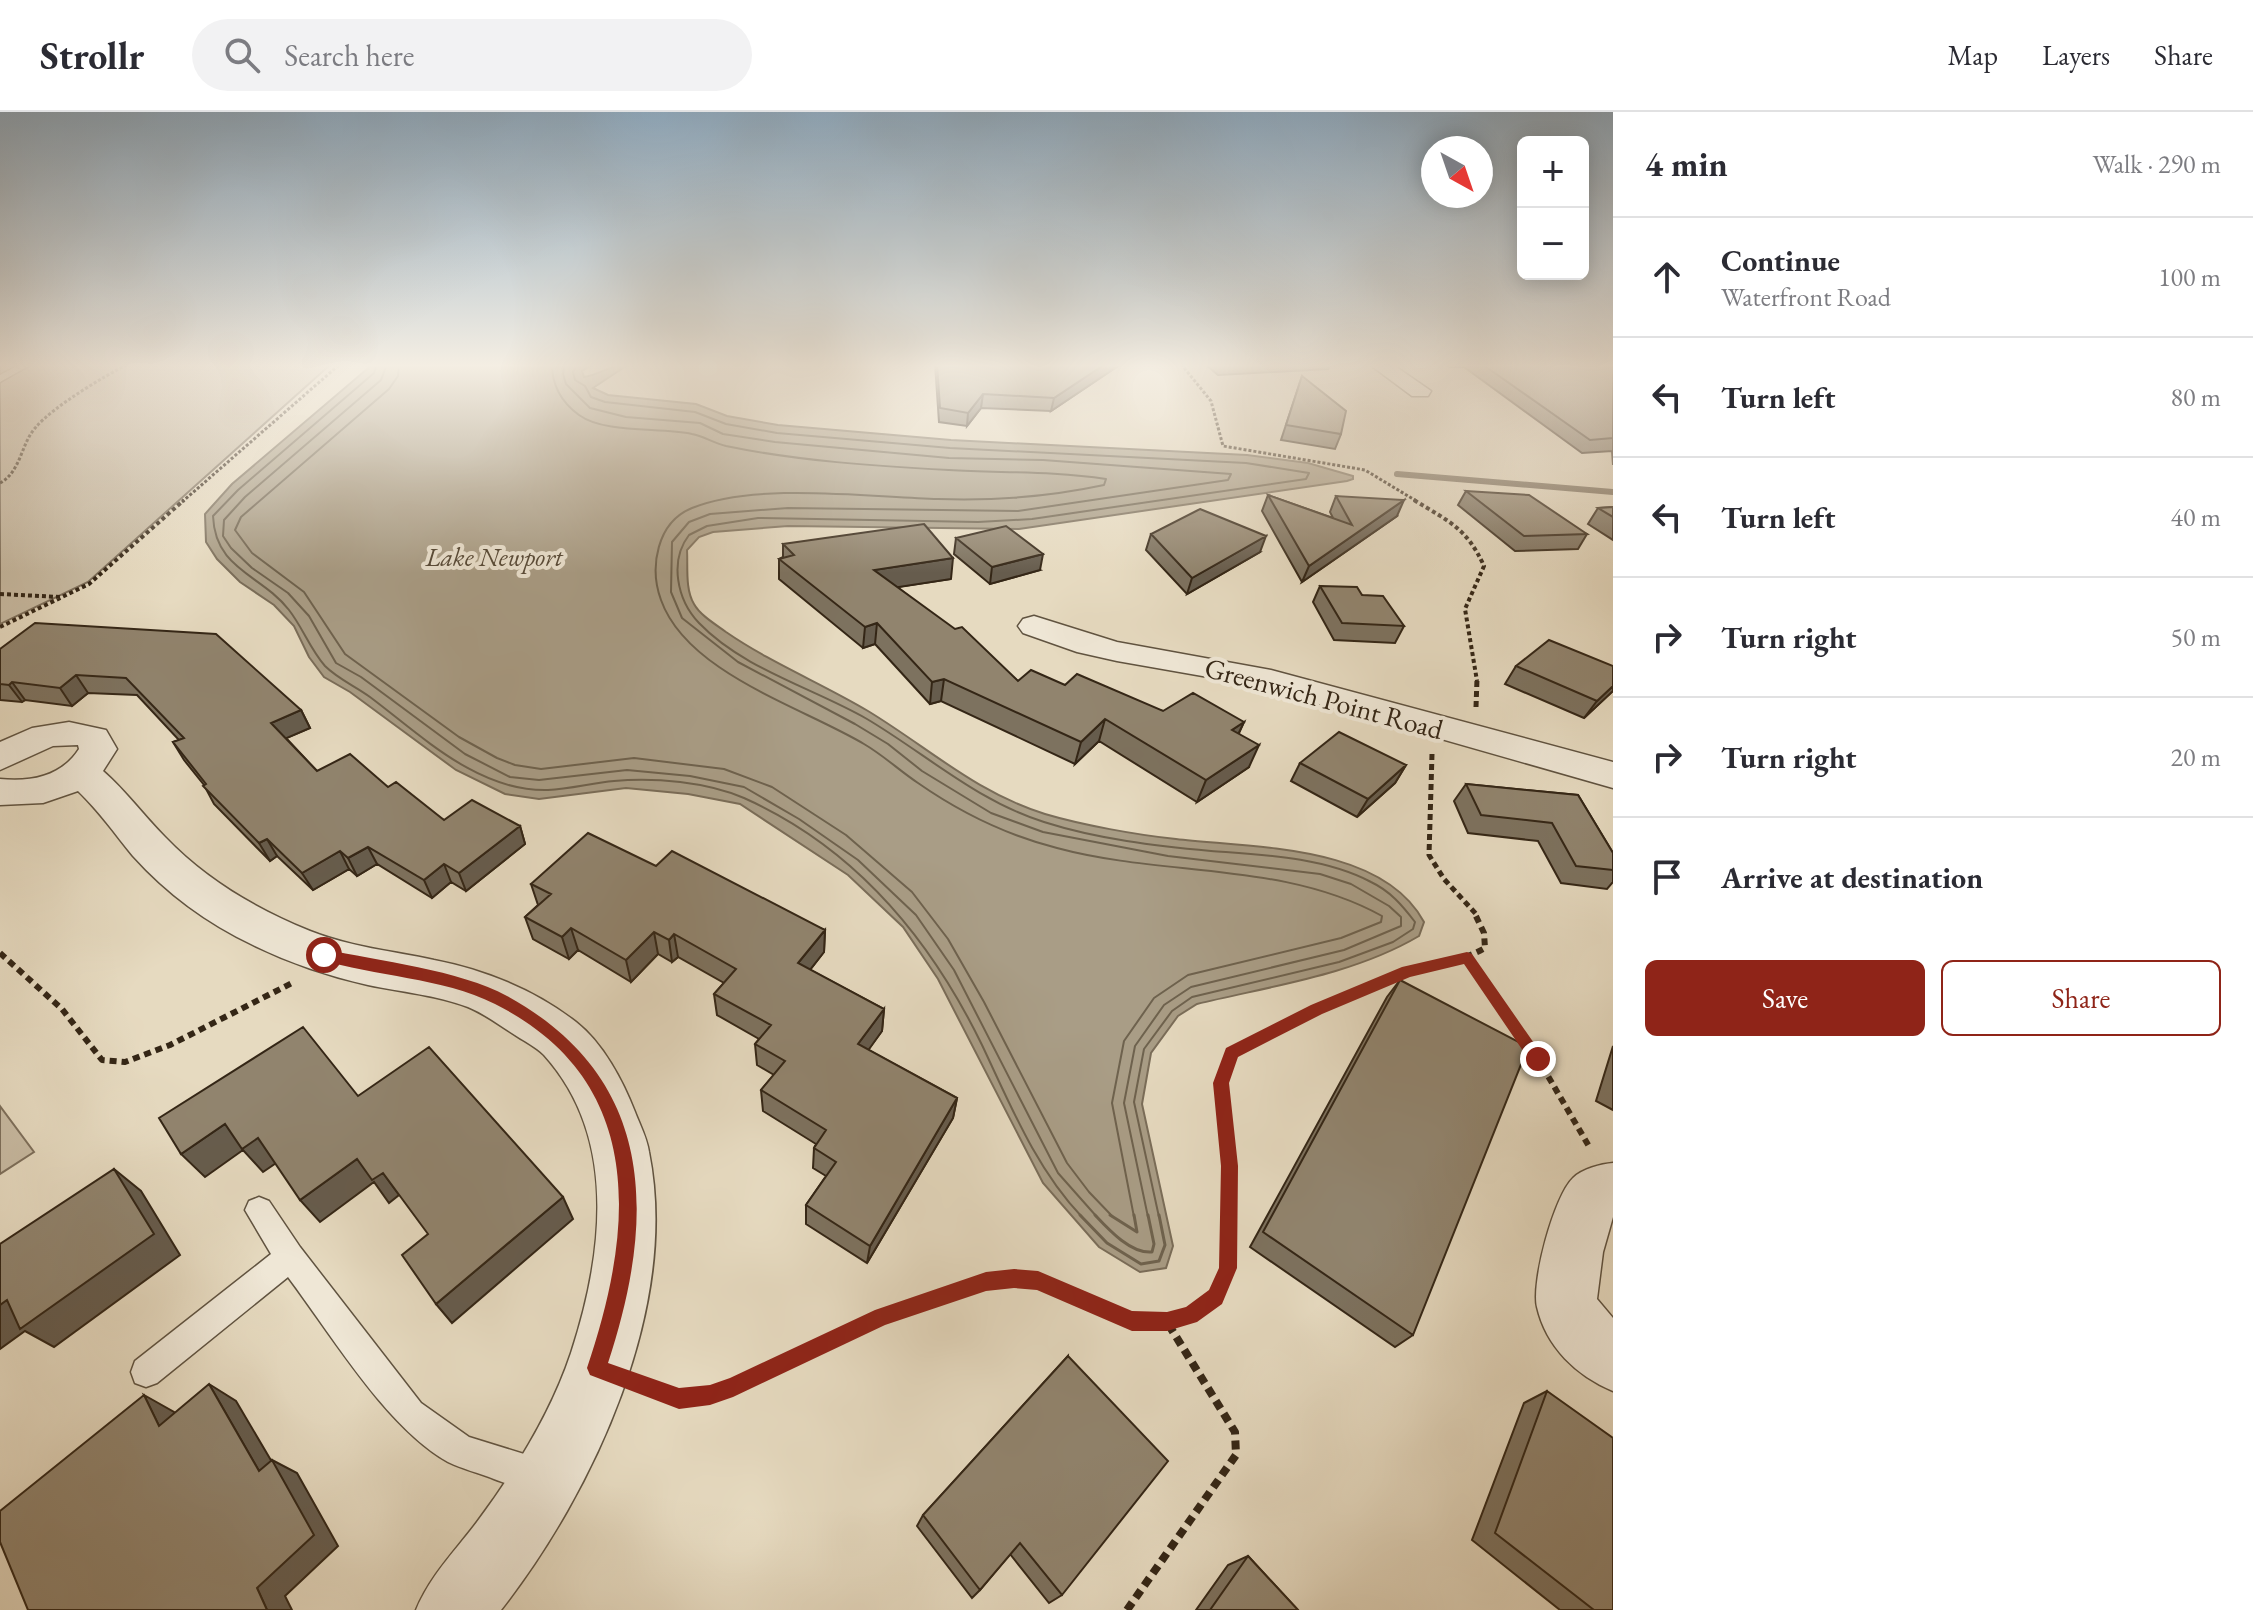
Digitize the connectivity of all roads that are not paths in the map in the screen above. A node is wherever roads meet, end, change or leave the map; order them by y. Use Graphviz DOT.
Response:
graph roads {
  1 [pos="1034,626"];
  2 [pos="0,758"];
  3 [pos="80,773"];
  4 [pos="1613,775"];
  5 [pos="0,792"];
  6 [pos="1606,1176"];
  7 [pos="259,1210"];
  8 [pos="290,1257"];
  9 [pos="1613,1359"];
  10 [pos="146,1372"];
  11 [pos="549,1476"];
  12 [pos="453,1610"];
  1 -- 4 [label="street, Greenwich Point Road"];
  2 -- 3 [label="street"];
  3 -- 5 [label="street"];
  3 -- 11 [label="street"];
  6 -- 9 [label="street"];
  7 -- 8 [label="lane"];
  8 -- 10 [label="lane"];
  8 -- 11 [label="lane"];
  11 -- 12 [label="street"];
}
